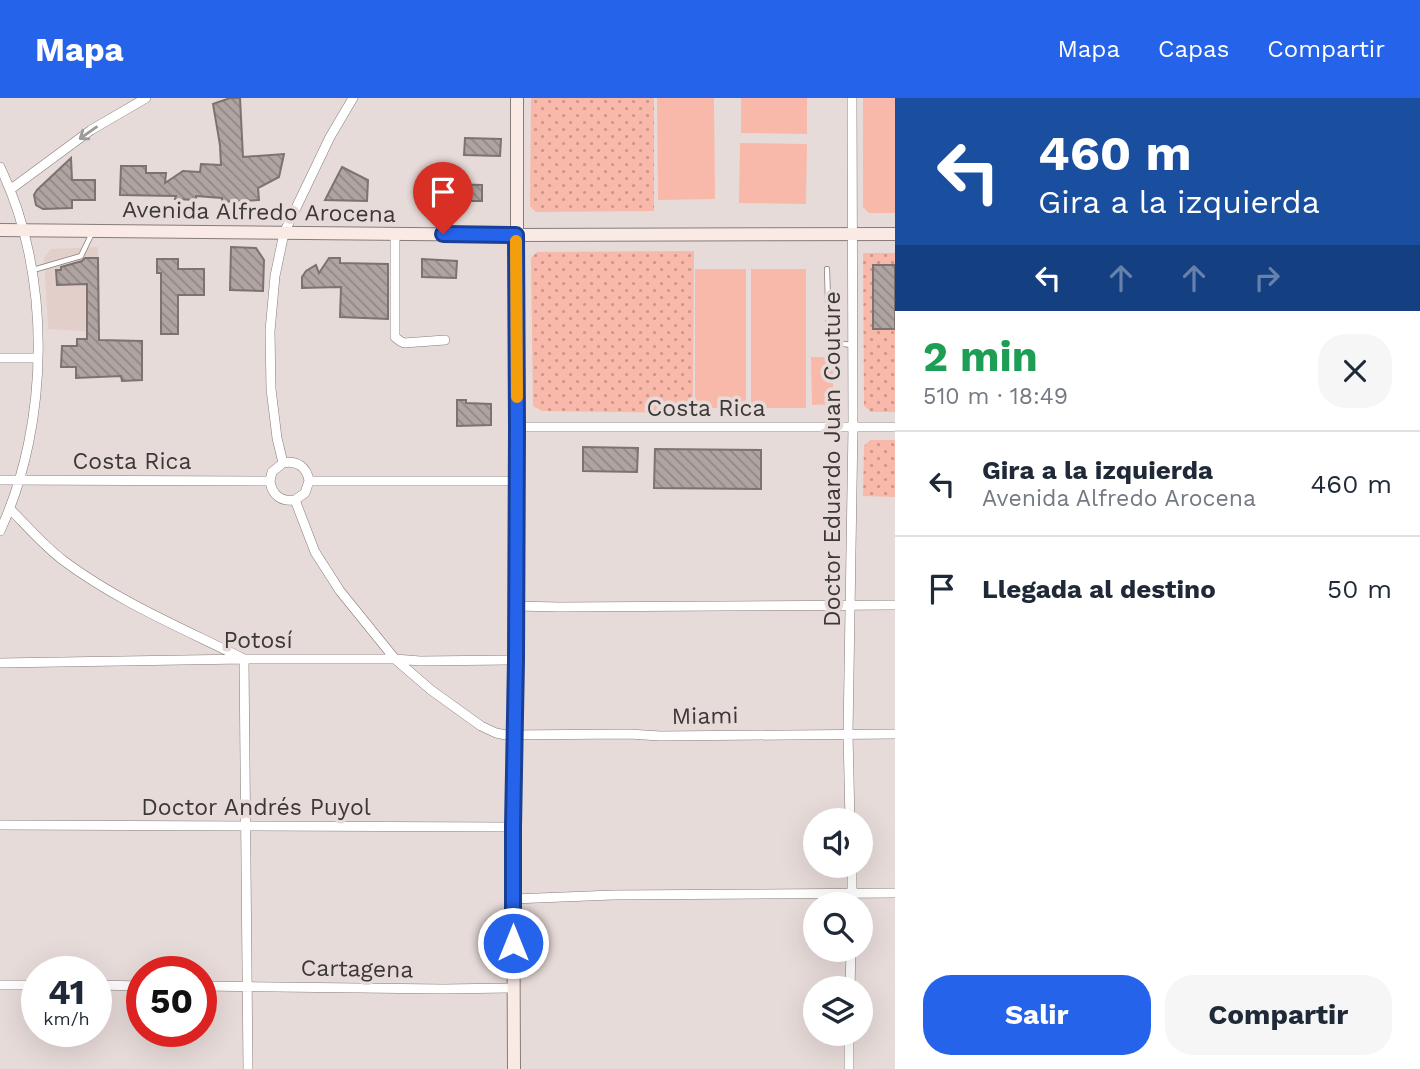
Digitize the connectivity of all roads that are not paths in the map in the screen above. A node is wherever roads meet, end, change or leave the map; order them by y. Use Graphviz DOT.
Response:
graph roads {
  1 [pos="146,98"];
  2 [pos="353,98"];
  3 [pos="517,98"];
  4 [pos="852,98"];
  5 [pos="0,167"];
  6 [pos="11,189"];
  7 [pos="0,230"];
  8 [pos="24,230"];
  9 [pos="93,231"];
  10 [pos="284,233"];
  11 [pos="395,234"];
  12 [pos="853,234"];
  13 [pos="895,234"];
  14 [pos="516,235"];
  15 [pos="827,269"];
  16 [pos="33,270"];
  17 [pos="445,340"];
  18 [pos="853,345"];
  19 [pos="0,358"];
  20 [pos="37,358"];
  21 [pos="895,426"];
  22 [pos="517,427"];
  23 [pos="853,427"];
  24 [pos="283,463"];
  25 [pos="0,480"];
  26 [pos="20,480"];
  27 [pos="270,481"];
  28 [pos="309,481"];
  29 [pos="516,481"];
  30 [pos="295,500"];
  31 [pos="10,509"];
  32 [pos="0,531"];
  33 [pos="850,605"];
  34 [pos="895,605"];
  35 [pos="516,606"];
  36 [pos="244,659"];
  37 [pos="395,659"];
  38 [pos="516,660"];
  39 [pos="0,663"];
  40 [pos="515,734"];
  41 [pos="848,734"];
  42 [pos="895,734"];
  43 [pos="850,808"];
  44 [pos="0,825"];
  45 [pos="246,826"];
  46 [pos="513,827"];
  47 [pos="803,893"];
  48 [pos="873,893"];
  49 [pos="895,894"];
  50 [pos="513,899"];
  51 [pos="0,985"];
  52 [pos="21,985"];
  53 [pos="217,986"];
  54 [pos="247,986"];
  55 [pos="513,988"];
  56 [pos="849,1046"];
  57 [pos="248,1069"];
  58 [pos="514,1069"];
  59 [pos="849,1069"];
  1 -- 6 [label="street, one-way"];
  2 -- 10 [label="street"];
  3 -- 14 [label="main road"];
  4 -- 12 [label="street, Doctor Eduardo Juan Couture"];
  5 -- 6 [label="street"];
  6 -- 8 [label="street"];
  7 -- 8 [label="main road, Avenida Alfredo Arocena"];
  8 -- 9 [label="main road, Avenida Alfredo Arocena"];
  8 -- 16 [label="street"];
  9 -- 10 [label="main road, Avenida Alfredo Arocena"];
  9 -- 16 [label="lane"];
  10 -- 11 [label="main road, Avenida Alfredo Arocena"];
  10 -- 24 [label="street"];
  11 -- 14 [label="main road, Avenida Alfredo Arocena"];
  11 -- 17 [label="street"];
  12 -- 13 [label="main road, Avenida Alfredo Arocena"];
  12 -- 14 [label="main road, Avenida Alfredo Arocena"];
  12 -- 18 [label="street, Doctor Eduardo Juan Couture"];
  14 -- 22 [label="main road"];
  15 -- 18 [label="lane"];
  16 -- 20 [label="street"];
  18 -- 23 [label="street, Doctor Eduardo Juan Couture"];
  19 -- 20 [label="street"];
  20 -- 26 [label="street"];
  21 -- 23 [label="street, Costa Rica"];
  22 -- 23 [label="street, Costa Rica"];
  22 -- 29 [label="main road"];
  23 -- 33 [label="street, Doctor Eduardo Juan Couture"];
  24 -- 27 [label="street"];
  24 -- 28 [label="street"];
  25 -- 26 [label="street, Costa Rica"];
  26 -- 27 [label="street, Costa Rica"];
  26 -- 31 [label="street"];
  27 -- 30 [label="street"];
  28 -- 29 [label="street"];
  28 -- 30 [label="street"];
  29 -- 35 [label="main road"];
  30 -- 37 [label="street, Miami"];
  31 -- 32 [label="street"];
  31 -- 36 [label="street"];
  33 -- 34 [label="street"];
  33 -- 35 [label="street"];
  33 -- 41 [label="street, Doctor Eduardo Juan Couture"];
  35 -- 38 [label="main road"];
  36 -- 37 [label="street, Potosí"];
  36 -- 39 [label="street, Potosí"];
  36 -- 45 [label="street"];
  37 -- 38 [label="street, Potosí"];
  37 -- 40 [label="street, Miami"];
  38 -- 40 [label="main road"];
  40 -- 41 [label="street, Miami"];
  40 -- 46 [label="main road"];
  41 -- 42 [label="street, Miami"];
  41 -- 43 [label="street, Doctor Eduardo Juan Couture"];
  44 -- 45 [label="street, Doctor Andrés Puyol"];
  45 -- 46 [label="street, Doctor Andrés Puyol"];
  45 -- 54 [label="street"];
  46 -- 50 [label="main road"];
  47 -- 50 [label="street"];
  48 -- 49 [label="street"];
  50 -- 55 [label="main road"];
  51 -- 52 [label="street"];
  53 -- 54 [label="street, Cartagena"];
  54 -- 55 [label="street, Cartagena"];
  54 -- 57 [label="street"];
  55 -- 58 [label="main road"];
  56 -- 59 [label="street"];
}
